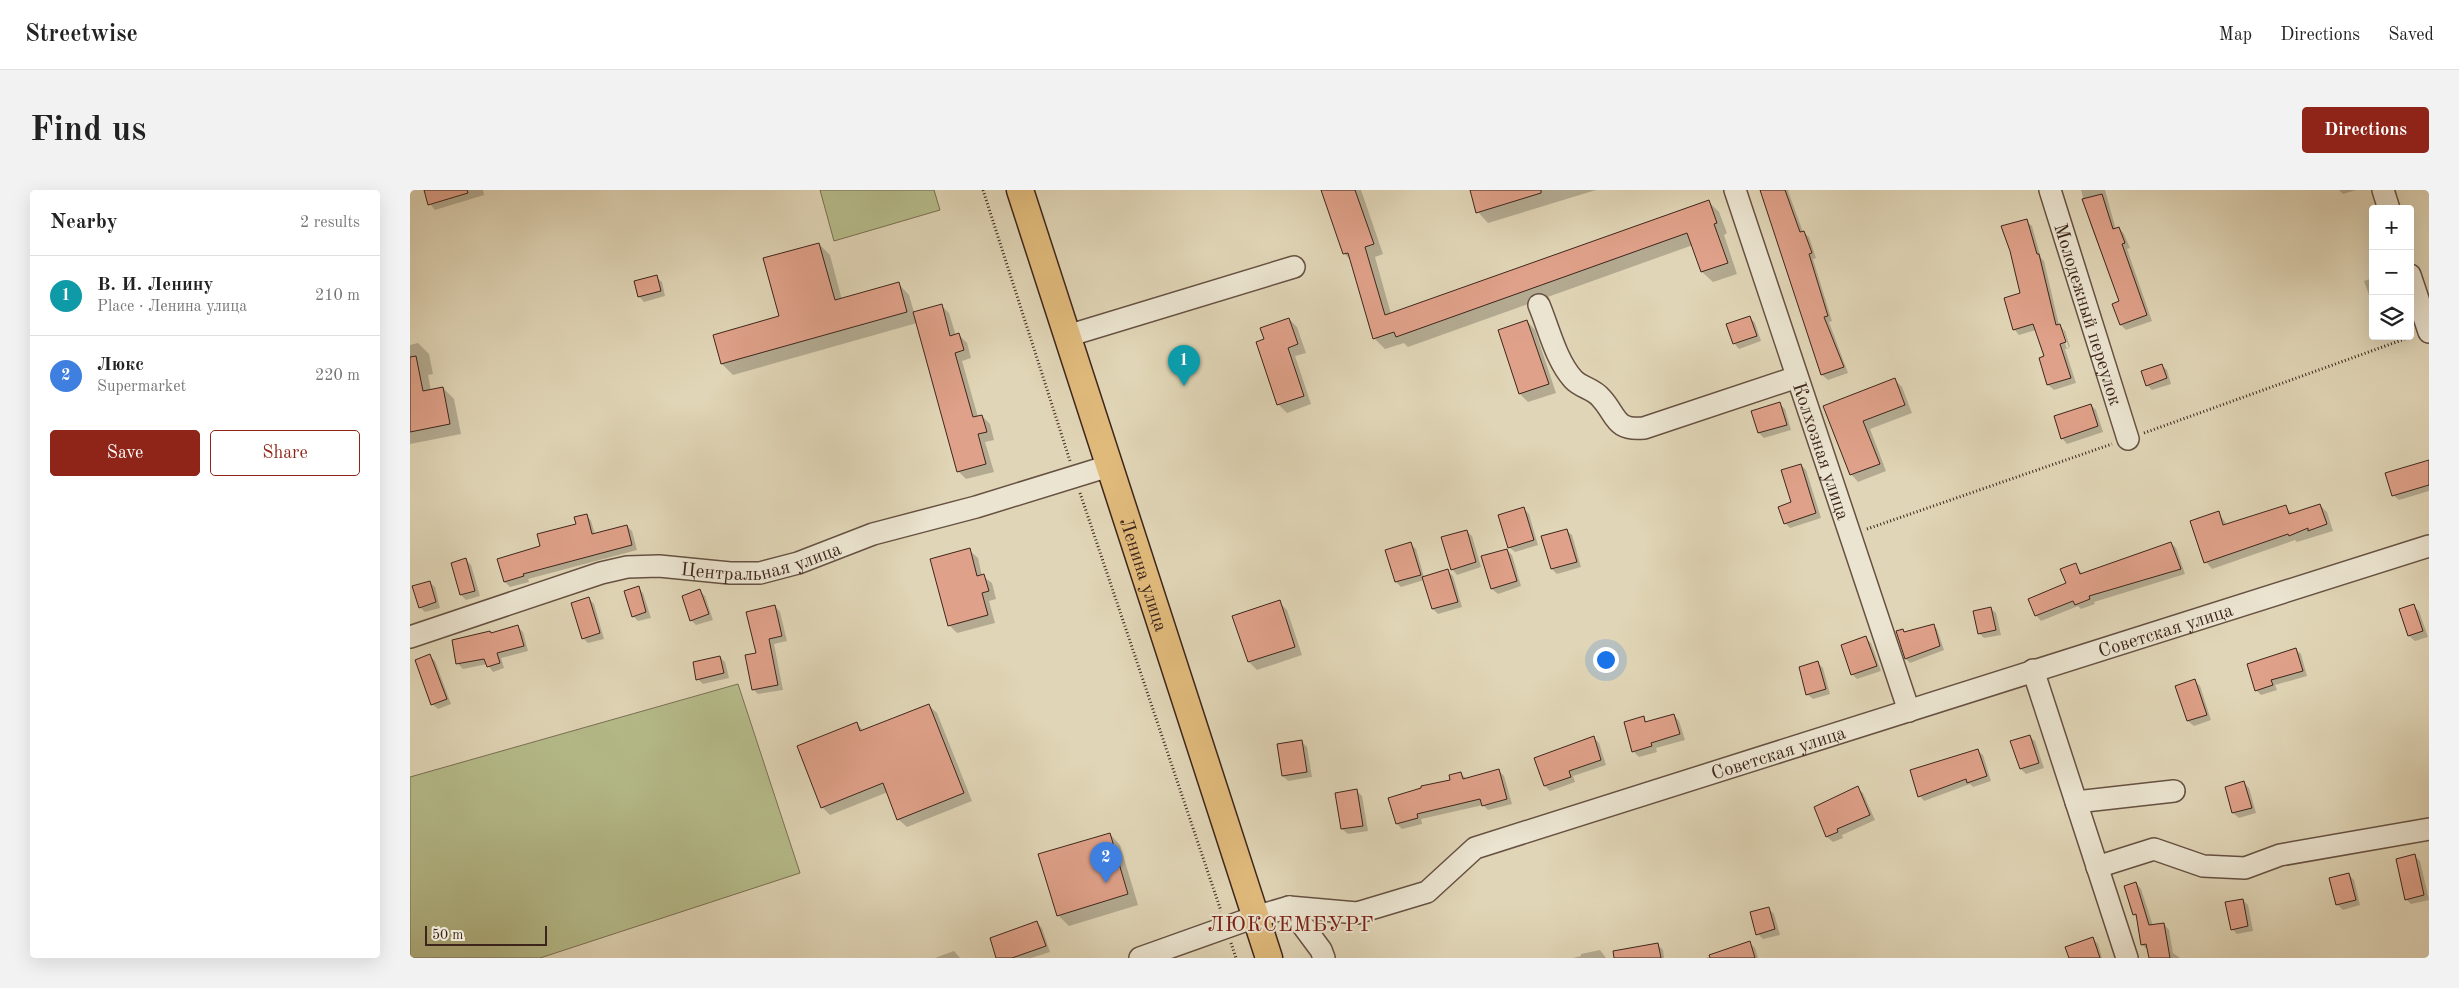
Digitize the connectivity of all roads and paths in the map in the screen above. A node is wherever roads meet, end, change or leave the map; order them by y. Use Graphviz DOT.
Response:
graph roads {
  1 [pos="983,190"];
  2 [pos="1020,190"];
  3 [pos="1735,190"];
  4 [pos="2050,190"];
  5 [pos="2383,190"];
  6 [pos="2388,205"];
  7 [pos="1294,267"];
  8 [pos="2414,287"];
  9 [pos="1539,306"];
  10 [pos="2429,332"];
  11 [pos="1067,336"];
  12 [pos="1797,377"];
  13 [pos="2128,439"];
  14 [pos="1109,466"];
  15 [pos="1075,477"];
  16 [pos="2429,546"];
  17 [pos="410,637"];
  18 [pos="2033,670"];
  19 [pos="1909,711"];
  20 [pos="2174,791"];
  21 [pos="2076,802"];
  22 [pos="2429,829"];
  23 [pos="2097,867"];
  24 [pos="1290,908"];
  25 [pos="1255,917"];
  26 [pos="1226,927"];
  27 [pos="1140,958"];
  28 [pos="1236,958"];
  29 [pos="1269,958"];
  30 [pos="1324,958"];
  31 [pos="2127,958"];
  1 -- 15 [label="path"];
  2 -- 11 [label="main road, Ленина улица"];
  3 -- 12 [label="street, Колхозная улица"];
  4 -- 13 [label="street, Молодежный переулок"];
  5 -- 6 [label="street"];
  7 -- 11 [label="street"];
  8 -- 10 [label="street"];
  9 -- 12 [label="street"];
  11 -- 14 [label="main road, Ленина улица"];
  12 -- 19 [label="street, Колхозная улица"];
  14 -- 15 [label="street, Центральная улица"];
  14 -- 25 [label="main road, Ленина улица"];
  15 -- 17 [label="street, Центральная улица"];
  15 -- 26 [label="path"];
  16 -- 18 [label="street, Советская улица"];
  18 -- 19 [label="street, Советская улица"];
  18 -- 21 [label="street"];
  19 -- 24 [label="street, Советская улица"];
  20 -- 21 [label="street"];
  21 -- 23 [label="street"];
  22 -- 23 [label="street"];
  23 -- 31 [label="street"];
  24 -- 25 [label="street, Советская улица"];
  24 -- 30 [label="street"];
  25 -- 26 [label="street, Советская улица"];
  25 -- 29 [label="main road, Ленина улица"];
  26 -- 27 [label="street, Советская улица"];
  26 -- 28 [label="path"];
}
